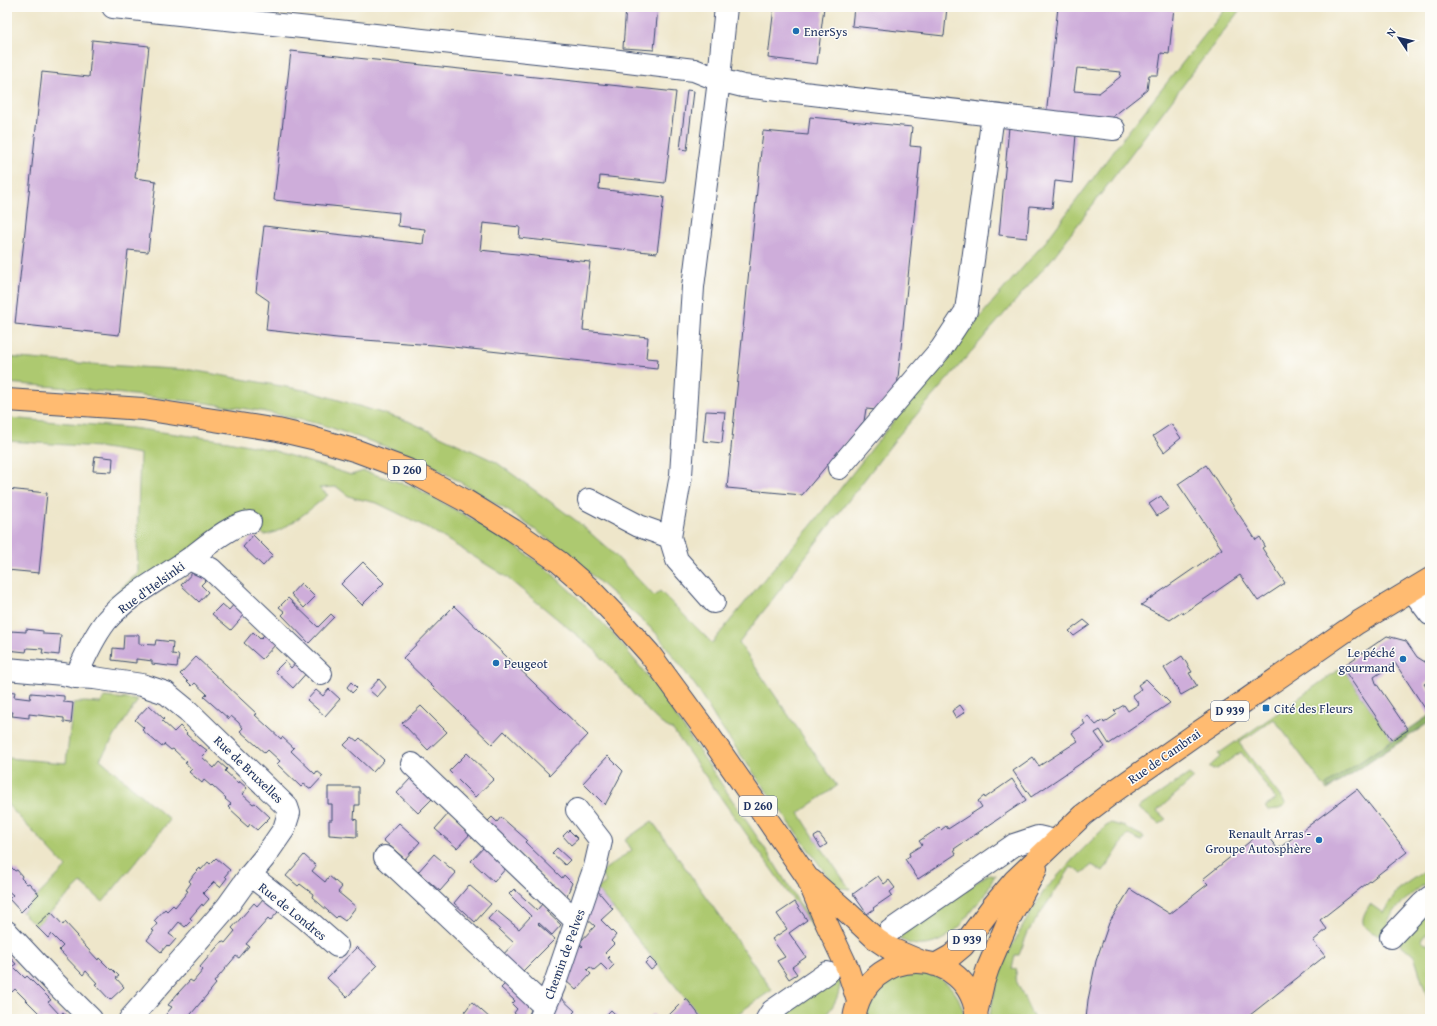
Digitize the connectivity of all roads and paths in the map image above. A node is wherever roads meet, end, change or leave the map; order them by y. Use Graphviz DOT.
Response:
graph roads {
  1 [pos="113,7"];
  2 [pos="726,7"];
  3 [pos="719,80"];
  4 [pos="993,115"];
  5 [pos="1114,129"];
  6 [pos="7,400"];
  7 [pos="839,468"];
  8 [pos="589,500"];
  9 [pos="250,522"];
  10 [pos="670,537"];
  11 [pos="189,559"];
  12 [pos="1425,582"];
  13 [pos="714,602"];
  14 [pos="1430,614"];
  15 [pos="7,669"];
  16 [pos="321,674"];
  17 [pos="76,677"];
  18 [pos="412,764"];
  19 [pos="576,810"];
  20 [pos="1049,848"];
  21 [pos="385,857"];
  22 [pos="250,875"];
  23 [pos="807,877"];
  24 [pos="1430,897"];
  25 [pos="576,921"];
  26 [pos="890,931"];
  27 [pos="7,932"];
  28 [pos="1392,937"];
  29 [pos="337,946"];
  30 [pos="929,964"];
  31 [pos="827,973"];
  32 [pos="853,1012"];
  33 [pos="542,1013"];
  34 [pos="977,1016"];
  35 [pos="91,1019"];
  36 [pos="130,1019"];
  37 [pos="767,1019"];
  1 -- 3 [label="street"];
  2 -- 3 [label="street"];
  3 -- 4 [label="street"];
  3 -- 10 [label="street"];
  4 -- 5 [label="street"];
  4 -- 7 [label="street"];
  6 -- 23 [label="main road, D 260"];
  8 -- 10 [label="street"];
  9 -- 11 [label="street, Rue d'Helsinki"];
  10 -- 13 [label="street"];
  11 -- 16 [label="street"];
  11 -- 17 [label="street, Rue d'Helsinki"];
  12 -- 14 [label="street"];
  12 -- 20 [label="main road, Rue de Cambrai / D 939"];
  15 -- 17 [label="street, Rue de Bruxelles"];
  17 -- 22 [label="street, Rue de Bruxelles"];
  18 -- 25 [label="street"];
  19 -- 25 [label="street, Chemin de Pelves"];
  20 -- 26 [label="street"];
  20 -- 30 [label="main road, Rue de Cambrai / D 939"];
  20 -- 34 [label="main road, Rue de Cambrai / D 939"];
  21 -- 33 [label="street"];
  22 -- 29 [label="street, Rue de Londres"];
  22 -- 36 [label="street, Rue de Bruxelles"];
  23 -- 30 [label="main road, D 260"];
  23 -- 32 [label="main road, D 260"];
  24 -- 28 [label="street"];
  25 -- 33 [label="street, Chemin de Pelves"];
  27 -- 35 [label="street"];
  30 -- 32 [label="main road"];
  30 -- 34 [label="main road"];
  31 -- 37 [label="street"];
}
